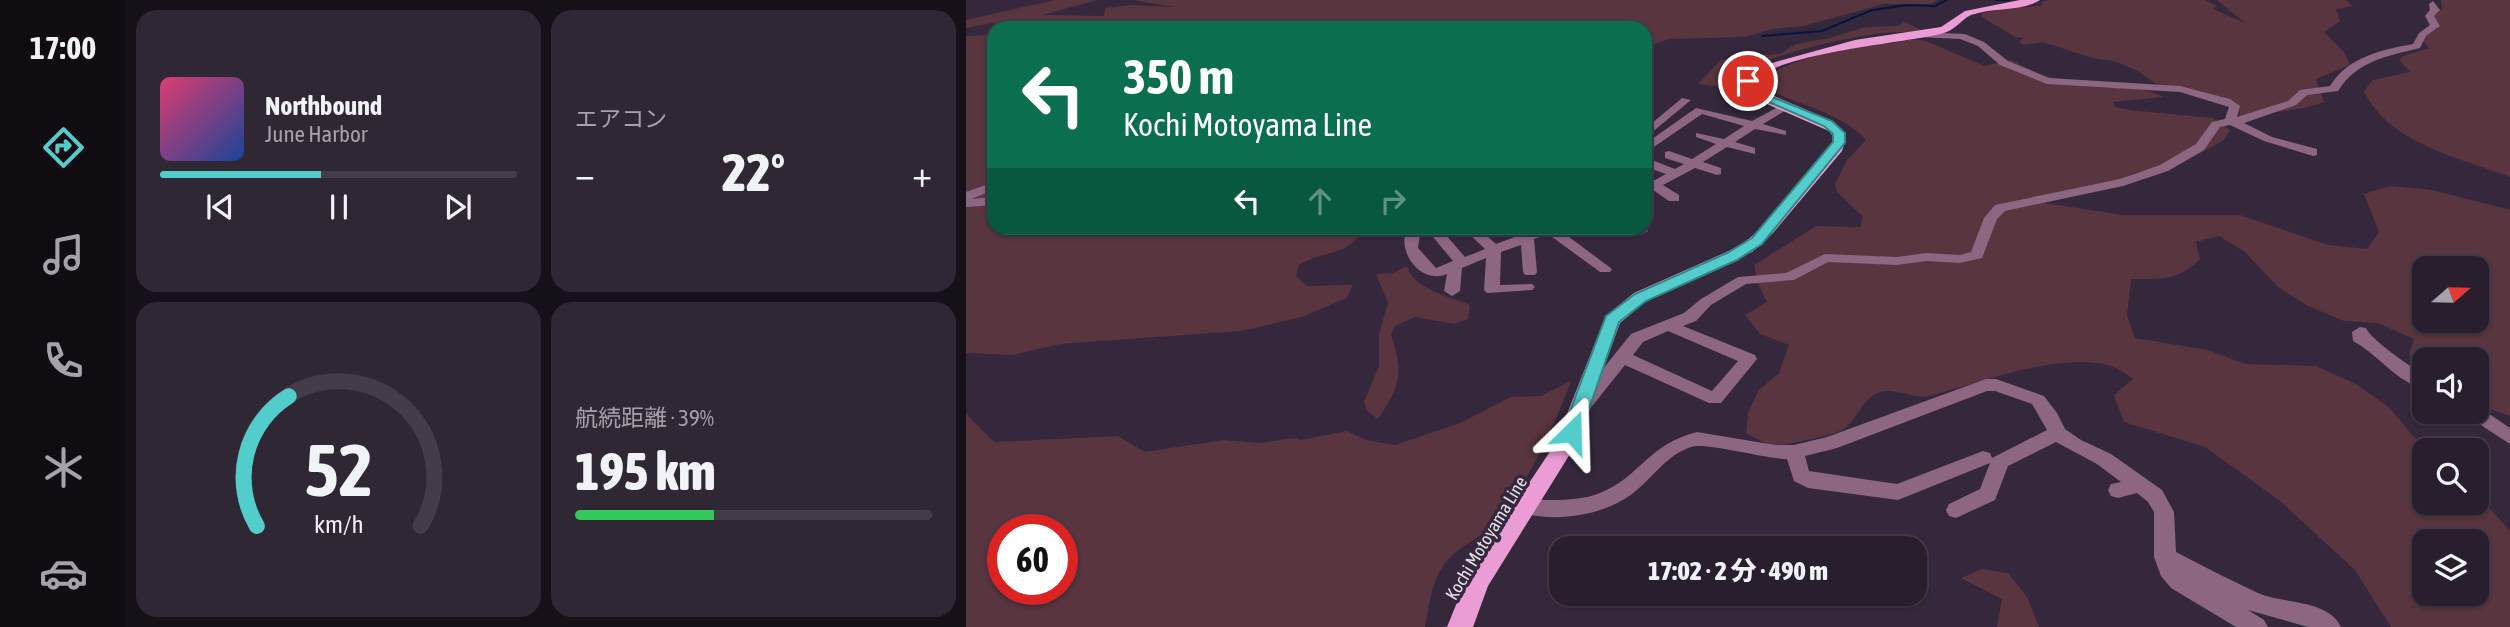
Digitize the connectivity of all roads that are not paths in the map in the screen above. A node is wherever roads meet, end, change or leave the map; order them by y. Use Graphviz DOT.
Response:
graph roads {
  1 [pos="2035,0"];
  2 [pos="2433,4"];
  3 [pos="1919,34"];
  4 [pos="1686,100"];
  5 [pos="1786,107"];
  6 [pos="2230,121"];
  7 [pos="1751,124"];
  8 [pos="1652,129"];
  9 [pos="1782,133"];
  10 [pos="1700,135"];
  11 [pos="1726,143"];
  12 [pos="1652,144"];
  13 [pos="1751,151"];
  14 [pos="2314,152"];
  15 [pos="1669,155"];
  16 [pos="1695,163"];
  17 [pos="1652,165"];
  18 [pos="1717,171"];
  19 [pos="1675,173"];
  20 [pos="1652,182"];
  21 [pos="1652,186"];
  22 [pos="987,188"];
  23 [pos="966,196"];
  24 [pos="1674,198"];
  25 [pos="987,202"];
  26 [pos="966,203"];
  27 [pos="1410,235"];
  28 [pos="1478,235"];
  29 [pos="1532,235"];
  30 [pos="1559,235"];
  31 [pos="1440,237"];
  32 [pos="1527,237"];
  33 [pos="1494,250"];
  34 [pos="1459,264"];
  35 [pos="1605,269"];
  36 [pos="1452,292"];
  37 [pos="1672,327"];
  38 [pos="2360,332"];
  39 [pos="1623,357"];
  40 [pos="2412,376"];
  41 [pos="1583,405"];
  42 [pos="2489,422"];
  43 [pos="2057,433"];
  44 [pos="2510,437"];
  45 [pos="1794,453"];
  46 [pos="1983,458"];
  47 [pos="2139,485"];
  48 [pos="2118,490"];
  49 [pos="1526,506"];
  50 [pos="1956,510"];
  51 [pos="2165,557"];
  52 [pos="1460,627"];
  53 [pos="2256,627"];
  54 [pos="2329,627"];
  1 -- 3 [label="main road, Kochi Motoyama Line"];
  2 -- 6 [label="street"];
  3 -- 5 [label="main road, Kochi Motoyama Line"];
  3 -- 6 [label="street"];
  4 -- 8 [label="street"];
  5 -- 7 [label="street"];
  5 -- 41 [label="main road, Kochi Motoyama Line"];
  6 -- 14 [label="street"];
  6 -- 37 [label="street"];
  7 -- 9 [label="street"];
  7 -- 11 [label="street"];
  7 -- 12 [label="street"];
  10 -- 11 [label="street"];
  11 -- 13 [label="street"];
  11 -- 16 [label="street"];
  15 -- 16 [label="street"];
  16 -- 18 [label="street"];
  16 -- 19 [label="street"];
  17 -- 19 [label="street"];
  19 -- 20 [label="street"];
  21 -- 24 [label="street"];
  22 -- 23 [label="street"];
  25 -- 26 [label="street"];
  27 -- 34 [label="street"];
  28 -- 33 [label="street"];
  29 -- 32 [label="street"];
  30 -- 35 [label="street"];
  31 -- 34 [label="street"];
  32 -- 33 [label="street"];
  32 -- 33 [label="street"];
  33 -- 34 [label="street"];
  34 -- 36 [label="street"];
  37 -- 39 [label="street"];
  37 -- 39 [label="street"];
  38 -- 40 [label="street"];
  39 -- 41 [label="street"];
  41 -- 49 [label="main road, Kochi Motoyama Line"];
  42 -- 44 [label="street"];
  43 -- 45 [label="street"];
  43 -- 47 [label="street"];
  43 -- 50 [label="street"];
  45 -- 46 [label="street"];
  45 -- 49 [label="street"];
  47 -- 48 [label="street"];
  47 -- 51 [label="street"];
  49 -- 52 [label="main road, Kochi Motoyama Line"];
  51 -- 53 [label="street"];
  51 -- 54 [label="street"];
}
